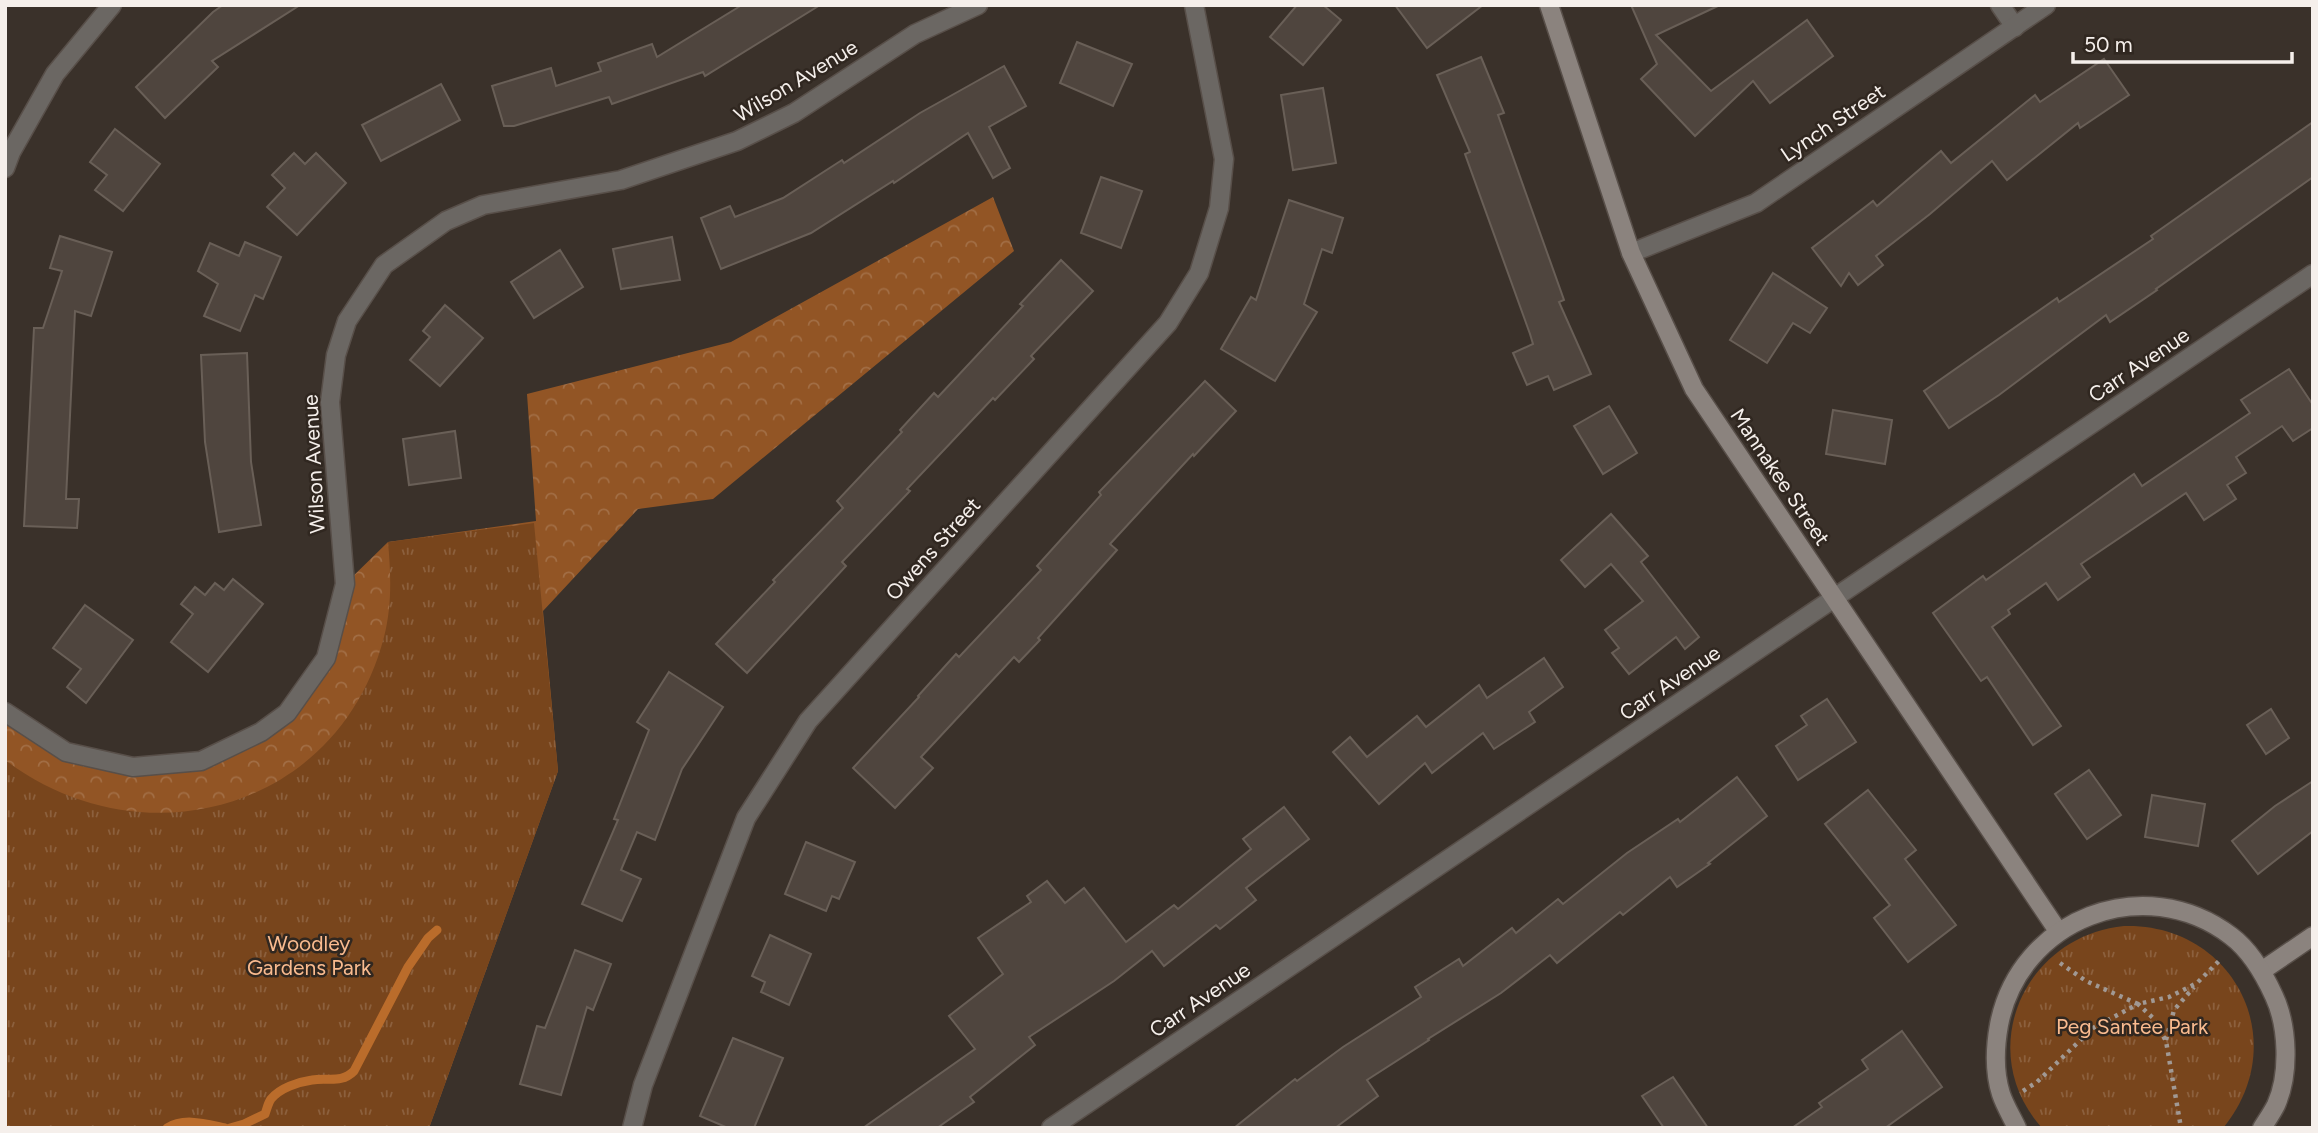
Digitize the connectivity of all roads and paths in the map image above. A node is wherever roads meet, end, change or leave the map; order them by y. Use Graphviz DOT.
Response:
graph roads {
  1 [pos="112,5"];
  2 [pos="978,5"];
  3 [pos="1194,5"];
  4 [pos="1549,5"];
  5 [pos="2000,5"];
  6 [pos="2046,5"];
  7 [pos="2015,27"];
  8 [pos="5,168"];
  9 [pos="1631,253"];
  10 [pos="2313,274"];
  11 [pos="1835,599"];
  12 [pos="5,712"];
  13 [pos="2058,931"];
  14 [pos="2313,936"];
  15 [pos="2226,955"];
  16 [pos="2057,961"];
  17 [pos="2263,970"];
  18 [pos="2197,983"];
  19 [pos="2138,1004"];
  20 [pos="2166,1041"];
  21 [pos="2014,1098"];
  22 [pos="632,1128"];
  23 [pos="1051,1128"];
  24 [pos="2017,1128"];
  25 [pos="2181,1128"];
  26 [pos="2262,1128"];
  1 -- 8 [label="street"];
  2 -- 12 [label="street, Wilson Avenue"];
  3 -- 22 [label="street, Owens Street"];
  4 -- 9 [label="street, Mannakee Street"];
  5 -- 7 [label="street"];
  6 -- 7 [label="street, Lynch Street"];
  7 -- 9 [label="street, Lynch Street"];
  9 -- 11 [label="street, Mannakee Street"];
  10 -- 11 [label="street, Carr Avenue"];
  11 -- 13 [label="street, Mannakee Street"];
  11 -- 23 [label="street, Carr Avenue"];
  13 -- 17 [label="street"];
  13 -- 24 [label="street"];
  14 -- 17 [label="street"];
  15 -- 18 [label="path"];
  16 -- 19 [label="path"];
  17 -- 26 [label="street"];
  18 -- 19 [label="path"];
  18 -- 20 [label="path"];
  19 -- 20 [label="path"];
  19 -- 21 [label="path"];
  20 -- 25 [label="path"];
}
